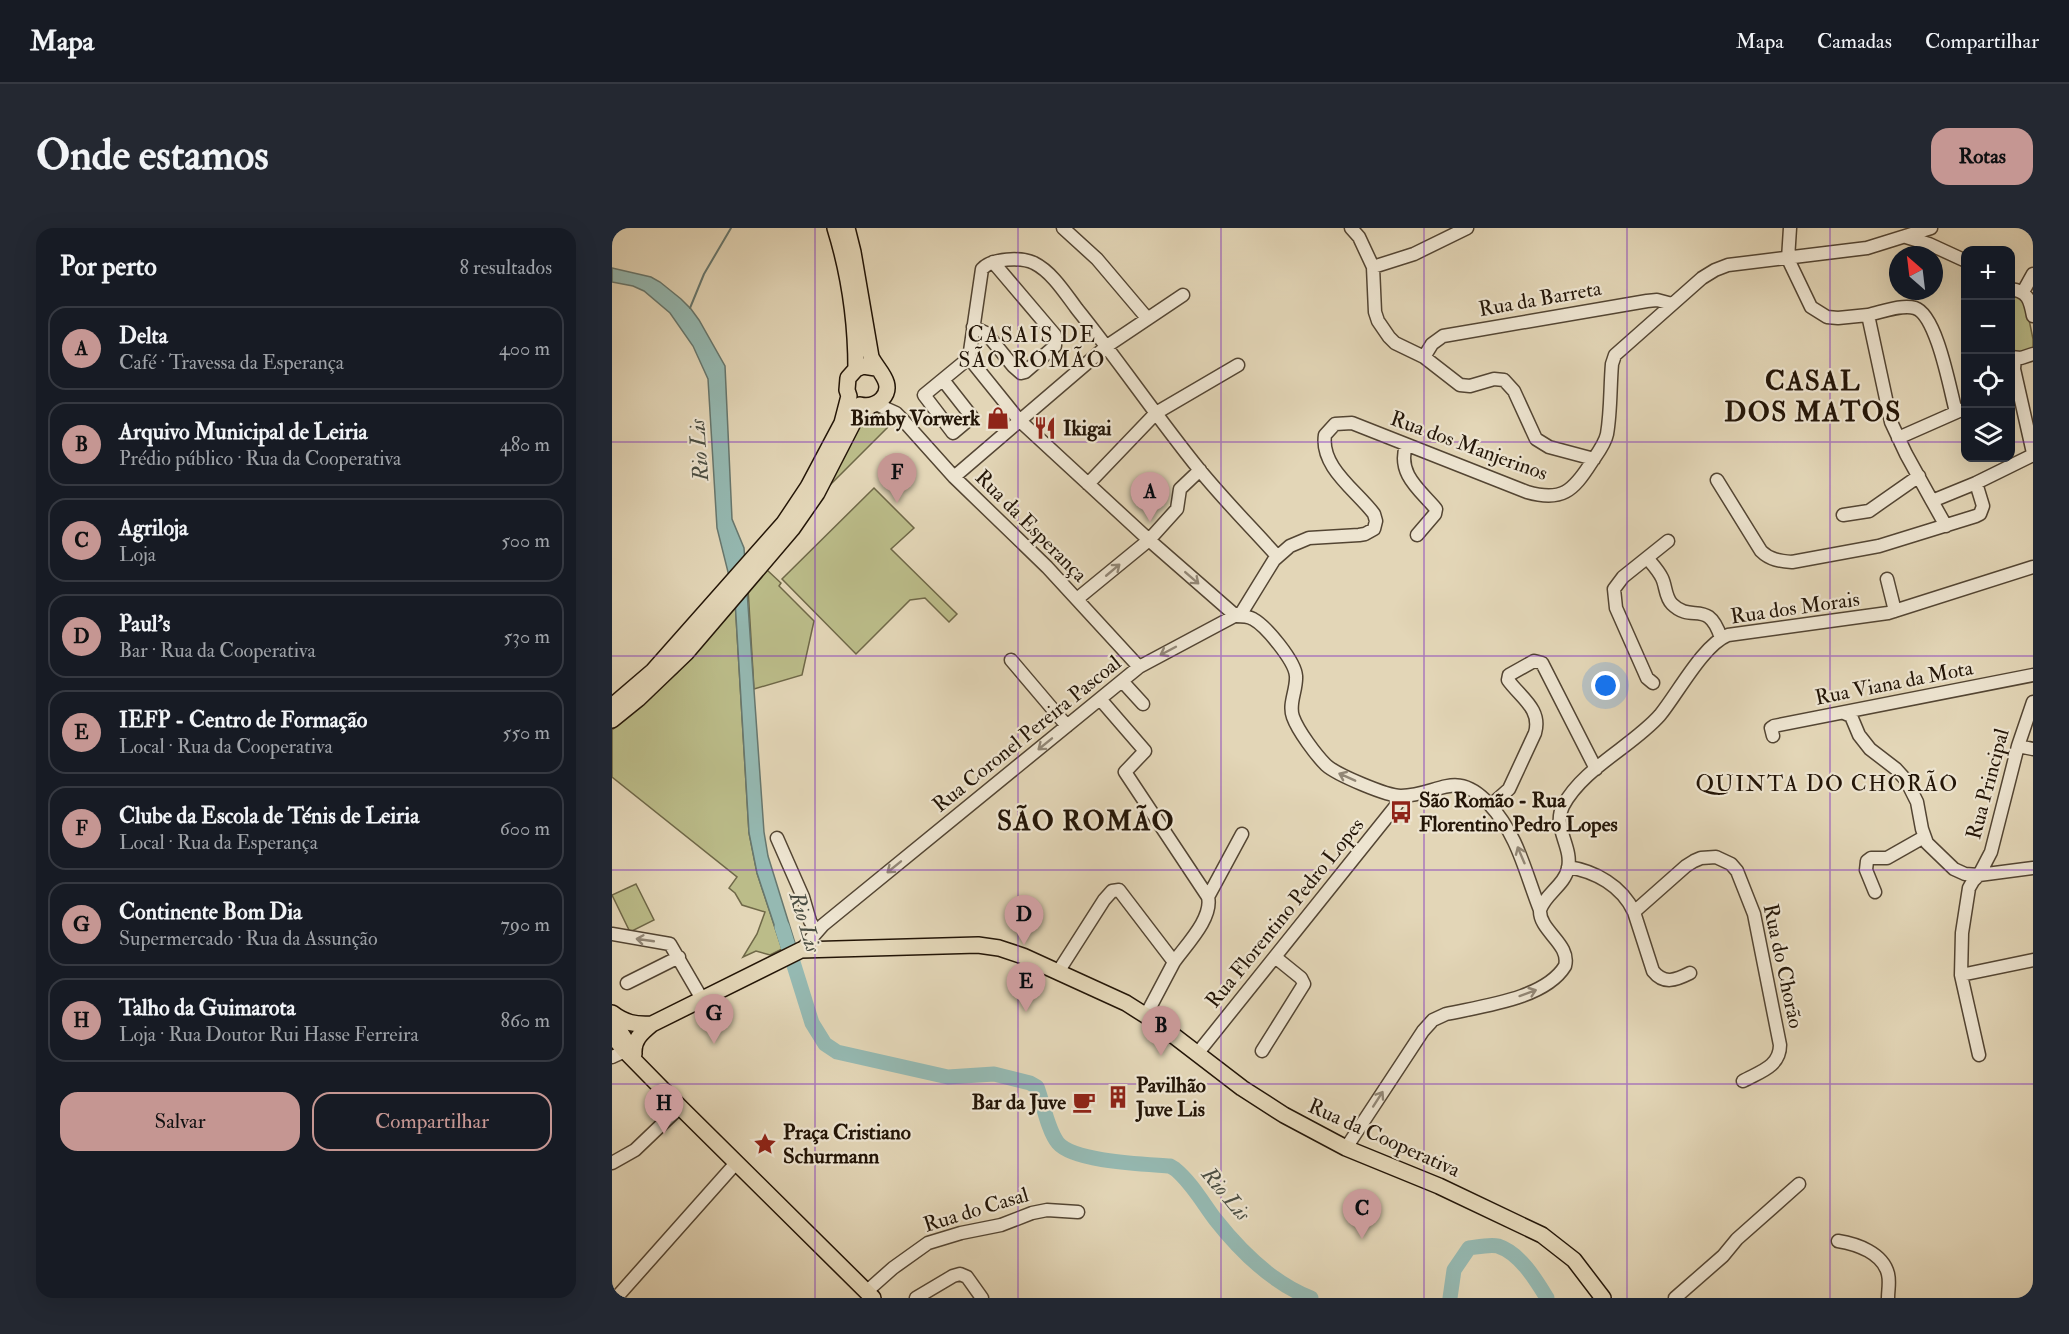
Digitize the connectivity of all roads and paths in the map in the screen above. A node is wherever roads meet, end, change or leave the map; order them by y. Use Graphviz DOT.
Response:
graph roads {
  1 [pos="835,228"];
  2 [pos="847,228"];
  3 [pos="1063,228"];
  4 [pos="1352,228"];
  5 [pos="1467,228"];
  6 [pos="1790,228"];
  7 [pos="1931,228"];
  8 [pos="1906,237"];
  9 [pos="1961,259"];
  10 [pos="1788,260"];
  11 [pos="993,262"];
  12 [pos="1373,267"];
  13 [pos="2033,274"];
  14 [pos="2023,289"];
  15 [pos="1183,295"];
  16 [pos="1672,304"];
  17 [pos="1868,315"];
  18 [pos="2033,316"];
  19 [pos="1147,318"];
  20 [pos="973,327"];
  21 [pos="1107,346"];
  22 [pos="2032,356"];
  23 [pos="1424,357"];
  24 [pos="2015,357"];
  25 [pos="969,358"];
  26 [pos="1238,365"];
  27 [pos="876,368"];
  28 [pos="856,369"];
  29 [pos="943,380"];
  30 [pos="2015,391"];
  31 [pos="849,396"];
  32 [pos="877,401"];
  33 [pos="1961,410"];
  34 [pos="1156,413"];
  35 [pos="1019,420"];
  36 [pos="1898,438"];
  37 [pos="1406,446"];
  38 [pos="2033,454"];
  39 [pos="1594,459"];
  40 [pos="1200,470"];
  41 [pos="1919,476"];
  42 [pos="954,477"];
  43 [pos="1717,480"];
  44 [pos="1977,483"];
  45 [pos="1088,484"];
  46 [pos="1932,501"];
  47 [pos="1843,515"];
  48 [pos="1946,526"];
  49 [pos="1417,535"];
  50 [pos="1149,540"];
  51 [pos="1668,541"];
  52 [pos="1277,556"];
  53 [pos="1648,559"];
  54 [pos="755,564"];
  55 [pos="2033,567"];
  56 [pos="1887,579"];
  57 [pos="1077,599"];
  58 [pos="1896,611"];
  59 [pos="1236,616"];
  60 [pos="709,617"];
  61 [pos="1721,639"];
  62 [pos="1011,660"];
  63 [pos="1139,667"];
  64 [pos="2033,675"];
  65 [pos="1122,681"];
  66 [pos="1653,683"];
  67 [pos="1100,699"];
  68 [pos="2033,702"];
  69 [pos="1143,704"];
  70 [pos="612,706"];
  71 [pos="1844,713"];
  72 [pos="612,720"];
  73 [pos="1067,726"];
  74 [pos="1773,736"];
  75 [pos="2018,746"];
  76 [pos="2033,749"];
  77 [pos="1596,769"];
  78 [pos="1402,796"];
  79 [pos="1491,805"];
  80 [pos="1242,834"];
  81 [pos="1924,837"];
  82 [pos="777,838"];
  83 [pos="1568,867"];
  84 [pos="2033,868"];
  85 [pos="1979,875"];
  86 [pos="1875,892"];
  87 [pos="1208,897"];
  88 [pos="1540,910"];
  89 [pos="1634,912"];
  90 [pos="819,928"];
  91 [pos="612,934"];
  92 [pos="835,949"];
  93 [pos="801,950"];
  94 [pos="679,957"];
  95 [pos="1275,957"];
  96 [pos="2033,960"];
  97 [pos="1174,962"];
  98 [pos="1058,972"];
  99 [pos="1690,973"];
  100 [pos="1961,975"];
  101 [pos="627,983"];
  102 [pos="699,993"];
  103 [pos="612,1013"];
  104 [pos="1146,1015"];
  105 [pos="612,1019"];
  106 [pos="647,1028"];
  107 [pos="616,1033"];
  108 [pos="1262,1051"];
  109 [pos="1197,1054"];
  110 [pos="1979,1055"];
  111 [pos="627,1057"];
  112 [pos="1743,1081"];
  113 [pos="680,1107"];
  114 [pos="1346,1148"];
  115 [pos="612,1163"];
  116 [pos="736,1163"];
  117 [pos="1799,1184"];
  118 [pos="1078,1212"];
  119 [pos="1838,1241"];
  120 [pos="931,1294"];
  121 [pos="869,1295"];
  122 [pos="616,1298"];
  123 [pos="916,1298"];
  124 [pos="982,1298"];
  125 [pos="1603,1298"];
  126 [pos="1675,1298"];
  127 [pos="1888,1298"];
  1 -- 28 [label="main road"];
  2 -- 27 [label="main road"];
  3 -- 19 [label="street"];
  4 -- 12 [label="street"];
  5 -- 12 [label="street"];
  6 -- 10 [label="street"];
  7 -- 8 [label="street, Rua dos Manjerinos"];
  8 -- 9 [label="street"];
  8 -- 10 [label="street, Rua dos Manjerinos"];
  10 -- 16 [label="street, Rua dos Manjerinos"];
  10 -- 17 [label="street"];
  11 -- 20 [label="street"];
  11 -- 20 [label="street"];
  11 -- 21 [label="street"];
  12 -- 23 [label="street"];
  13 -- 14 [label="street"];
  14 -- 18 [label="street"];
  15 -- 19 [label="street"];
  16 -- 23 [label="street, Rua da Barreta"];
  16 -- 39 [label="street, Rua dos Manjerinos"];
  17 -- 33 [label="street"];
  17 -- 36 [label="street"];
  19 -- 21 [label="street"];
  20 -- 25 [label="street"];
  21 -- 34 [label="street"];
  21 -- 35 [label="street"];
  22 -- 24 [label="street"];
  23 -- 39 [label="street"];
  25 -- 29 [label="street"];
  25 -- 35 [label="street"];
  26 -- 34 [label="street"];
  27 -- 28 [label="main road"];
  27 -- 32 [label="main road"];
  28 -- 31 [label="main road"];
  30 -- 38 [label="street"];
  31 -- 32 [label="main road"];
  31 -- 54 [label="main road"];
  32 -- 42 [label="street, Rua da Esperança"];
  32 -- 54 [label="main road"];
  33 -- 36 [label="street"];
  34 -- 40 [label="street"];
  34 -- 45 [label="street"];
  35 -- 42 [label="street"];
  35 -- 45 [label="street"];
  36 -- 41 [label="street"];
  37 -- 39 [label="street, Rua dos Manjerinos"];
  37 -- 49 [label="street"];
  37 -- 52 [label="street, Rua dos Manjerinos"];
  38 -- 44 [label="street"];
  40 -- 50 [label="street"];
  40 -- 52 [label="street"];
  41 -- 46 [label="street"];
  41 -- 47 [label="street"];
  42 -- 57 [label="street, Rua da Esperança"];
  43 -- 48 [label="street"];
  44 -- 46 [label="street"];
  44 -- 48 [label="street"];
  45 -- 50 [label="street"];
  46 -- 48 [label="street"];
  57 -- 50 [label="street, one-way"];
  50 -- 59 [label="street, one-way"];
  51 -- 53 [label="street"];
  52 -- 59 [label="street, Rua Coronel Pereira Pascoal"];
  53 -- 61 [label="street"];
  53 -- 66 [label="street"];
  54 -- 60 [label="main road"];
  55 -- 58 [label="street, Rua dos Morais"];
  56 -- 58 [label="street"];
  57 -- 63 [label="street, Rua da Esperança"];
  58 -- 61 [label="street, Rua dos Morais"];
  59 -- 63 [label="street, Rua Coronel Pereira Pascoal, one-way"];
  78 -- 59 [label="street, one-way"];
  60 -- 70 [label="main road"];
  60 -- 72 [label="main road"];
  61 -- 77 [label="street, Rua dos Morais"];
  62 -- 73 [label="street"];
  63 -- 65 [label="street, Rua Coronel Pereira Pascoal"];
  64 -- 71 [label="street, Rua Viana da Mota"];
  65 -- 67 [label="street, Rua Coronel Pereira Pascoal"];
  65 -- 69 [label="street"];
  67 -- 73 [label="street, Rua Coronel Pereira Pascoal"];
  67 -- 87 [label="street"];
  68 -- 75 [label="street, Rua Principal"];
  71 -- 74 [label="street, Rua Viana da Mota"];
  71 -- 81 [label="street"];
  73 -- 90 [label="street, Rua Coronel Pereira Pascoal, one-way"];
  75 -- 76 [label="street"];
  75 -- 85 [label="street, Rua Principal"];
  77 -- 79 [label="street"];
  77 -- 83 [label="street, Rua dos Morais"];
  78 -- 79 [label="street"];
  78 -- 95 [label="street, Rua Florentino Pedro Lopes"];
  88 -- 79 [label="street, one-way"];
  80 -- 87 [label="street"];
  81 -- 85 [label="street"];
  81 -- 86 [label="street"];
  82 -- 90 [label="street"];
  83 -- 88 [label="street"];
  83 -- 89 [label="street"];
  84 -- 85 [label="street"];
  85 -- 100 [label="street, Rua Principal"];
  87 -- 97 [label="street"];
  114 -- 88 [label="street, one-way"];
  89 -- 99 [label="street"];
  89 -- 112 [label="street, Rua do Chorão"];
  90 -- 92 [label="street"];
  90 -- 93 [label="street, Rua Coronel Pereira Pascoal"];
  94 -- 91 [label="street, one-way"];
  92 -- 93 [label="main road, Rua da Cooperativa"];
  92 -- 98 [label="main road, Rua da Cooperativa"];
  93 -- 102 [label="main road"];
  94 -- 101 [label="street"];
  94 -- 102 [label="street"];
  95 -- 108 [label="street"];
  95 -- 109 [label="street, Rua Florentino Pedro Lopes"];
  96 -- 100 [label="street"];
  97 -- 98 [label="street"];
  97 -- 104 [label="street"];
  98 -- 104 [label="main road, Rua da Cooperativa"];
  100 -- 110 [label="street, Rua Principal"];
  102 -- 106 [label="main road"];
  103 -- 106 [label="main road"];
  104 -- 109 [label="main road, Rua da Cooperativa"];
  105 -- 107 [label="main road"];
  106 -- 107 [label="main road"];
  106 -- 111 [label="main road"];
  107 -- 111 [label="main road"];
  109 -- 114 [label="main road, Rua da Cooperativa"];
  111 -- 113 [label="main road"];
  113 -- 115 [label="street"];
  113 -- 116 [label="main road"];
  114 -- 125 [label="main road, Rua da Cooperativa"];
  116 -- 121 [label="main road"];
  116 -- 122 [label="street"];
  117 -- 126 [label="street"];
  118 -- 121 [label="street, Rua do Casal"];
  119 -- 127 [label="street"];
  120 -- 123 [label="street"];
  120 -- 124 [label="street"];
}
